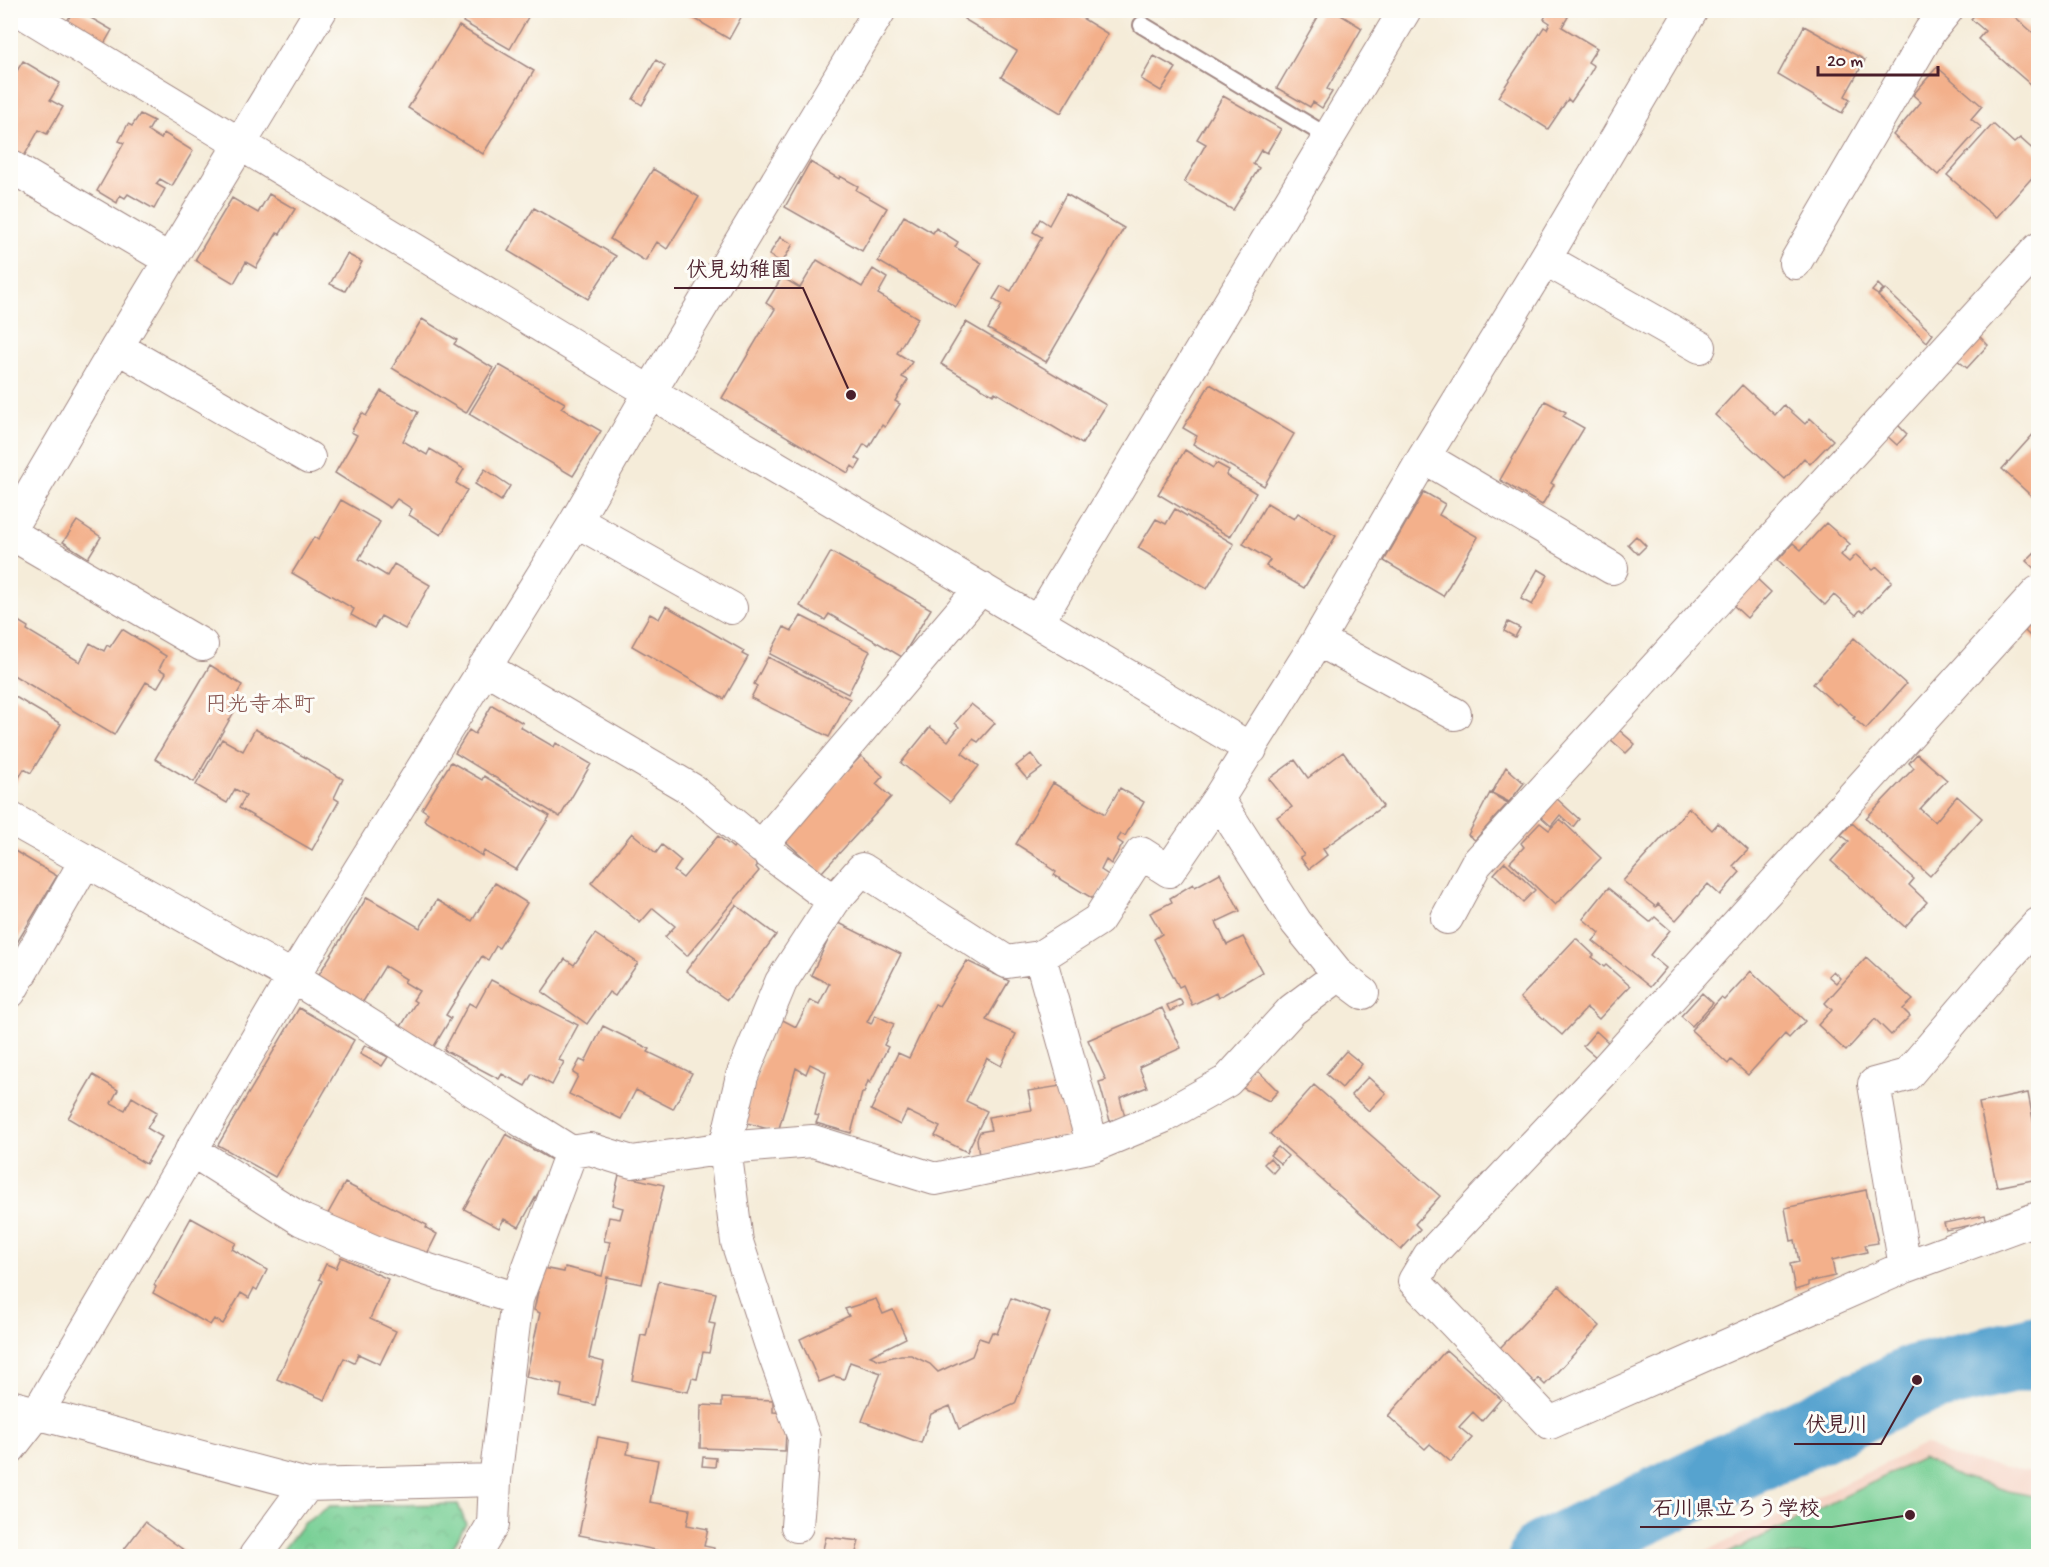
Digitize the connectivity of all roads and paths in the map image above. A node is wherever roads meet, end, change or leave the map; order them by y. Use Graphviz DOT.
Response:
graph roads {
  1 [pos="19,10"];
  2 [pos="321,10"];
  3 [pos="880,10"];
  4 [pos="1406,10"];
  5 [pos="1692,10"];
  6 [pos="1947,10"];
  7 [pos="1142,25"];
  8 [pos="1330,138"];
  9 [pos="242,144"];
  10 [pos="10,166"];
  11 [pos="2038,249"];
  12 [pos="1545,259"];
  13 [pos="170,260"];
  14 [pos="1795,263"];
  15 [pos="117,347"];
  16 [pos="1700,347"];
  17 [pos="650,392"];
  18 [pos="1424,457"];
  19 [pos="309,458"];
  20 [pos="576,521"];
  21 [pos="10,531"];
  22 [pos="1612,568"];
  23 [pos="981,588"];
  24 [pos="2038,592"];
  25 [pos="731,608"];
  26 [pos="1038,622"];
  27 [pos="1318,640"];
  28 [pos="202,645"];
  29 [pos="484,667"];
  30 [pos="1455,714"];
  31 [pos="1251,749"];
  32 [pos="1218,799"];
  33 [pos="10,818"];
  34 [pos="761,847"];
  35 [pos="86,860"];
  36 [pos="834,901"];
  37 [pos="1447,918"];
  38 [pos="2038,924"];
  39 [pos="1040,957"];
  40 [pos="293,977"];
  41 [pos="10,992"];
  42 [pos="1093,1146"];
  43 [pos="725,1148"];
  44 [pos="191,1150"];
  45 [pos="571,1152"];
  46 [pos="2038,1218"];
  47 [pos="1905,1267"];
  48 [pos="517,1299"];
  49 [pos="24,1409"];
  50 [pos="10,1448"];
  51 [pos="495,1480"];
  52 [pos="308,1485"];
  53 [pos="797,1526"];
  54 [pos="255,1557"];
  55 [pos="474,1557"];
  1 -- 9 [label="street"];
  2 -- 9 [label="street"];
  3 -- 17 [label="street"];
  4 -- 8 [label="street"];
  5 -- 12 [label="street"];
  6 -- 14 [label="street"];
  7 -- 8 [label="lane"];
  8 -- 26 [label="street"];
  9 -- 13 [label="street"];
  9 -- 17 [label="street"];
  10 -- 13 [label="street"];
  11 -- 37 [label="street"];
  12 -- 16 [label="street"];
  12 -- 18 [label="street"];
  13 -- 15 [label="street"];
  15 -- 19 [label="street"];
  15 -- 21 [label="street"];
  17 -- 20 [label="street"];
  17 -- 23 [label="street"];
  18 -- 22 [label="street"];
  18 -- 27 [label="street"];
  20 -- 25 [label="street"];
  20 -- 29 [label="street"];
  21 -- 28 [label="street"];
  23 -- 26 [label="street"];
  23 -- 34 [label="street"];
  24 -- 47 [label="street"];
  26 -- 31 [label="street"];
  27 -- 30 [label="street"];
  27 -- 31 [label="street"];
  29 -- 34 [label="street"];
  29 -- 40 [label="street"];
  31 -- 32 [label="street"];
  32 -- 39 [label="street"];
  32 -- 42 [label="street"];
  33 -- 35 [label="street"];
  34 -- 36 [label="street"];
  35 -- 40 [label="street"];
  35 -- 41 [label="street"];
  36 -- 39 [label="street"];
  36 -- 43 [label="street"];
  38 -- 47 [label="street"];
  39 -- 42 [label="street"];
  40 -- 44 [label="street"];
  40 -- 45 [label="street"];
  42 -- 43 [label="street"];
  43 -- 45 [label="street"];
  43 -- 53 [label="street"];
  44 -- 48 [label="street"];
  44 -- 49 [label="street"];
  45 -- 48 [label="street"];
  46 -- 47 [label="street"];
  48 -- 51 [label="street"];
  49 -- 50 [label="street"];
  49 -- 52 [label="street"];
  51 -- 52 [label="street"];
  51 -- 55 [label="street"];
  52 -- 54 [label="street"];
}
